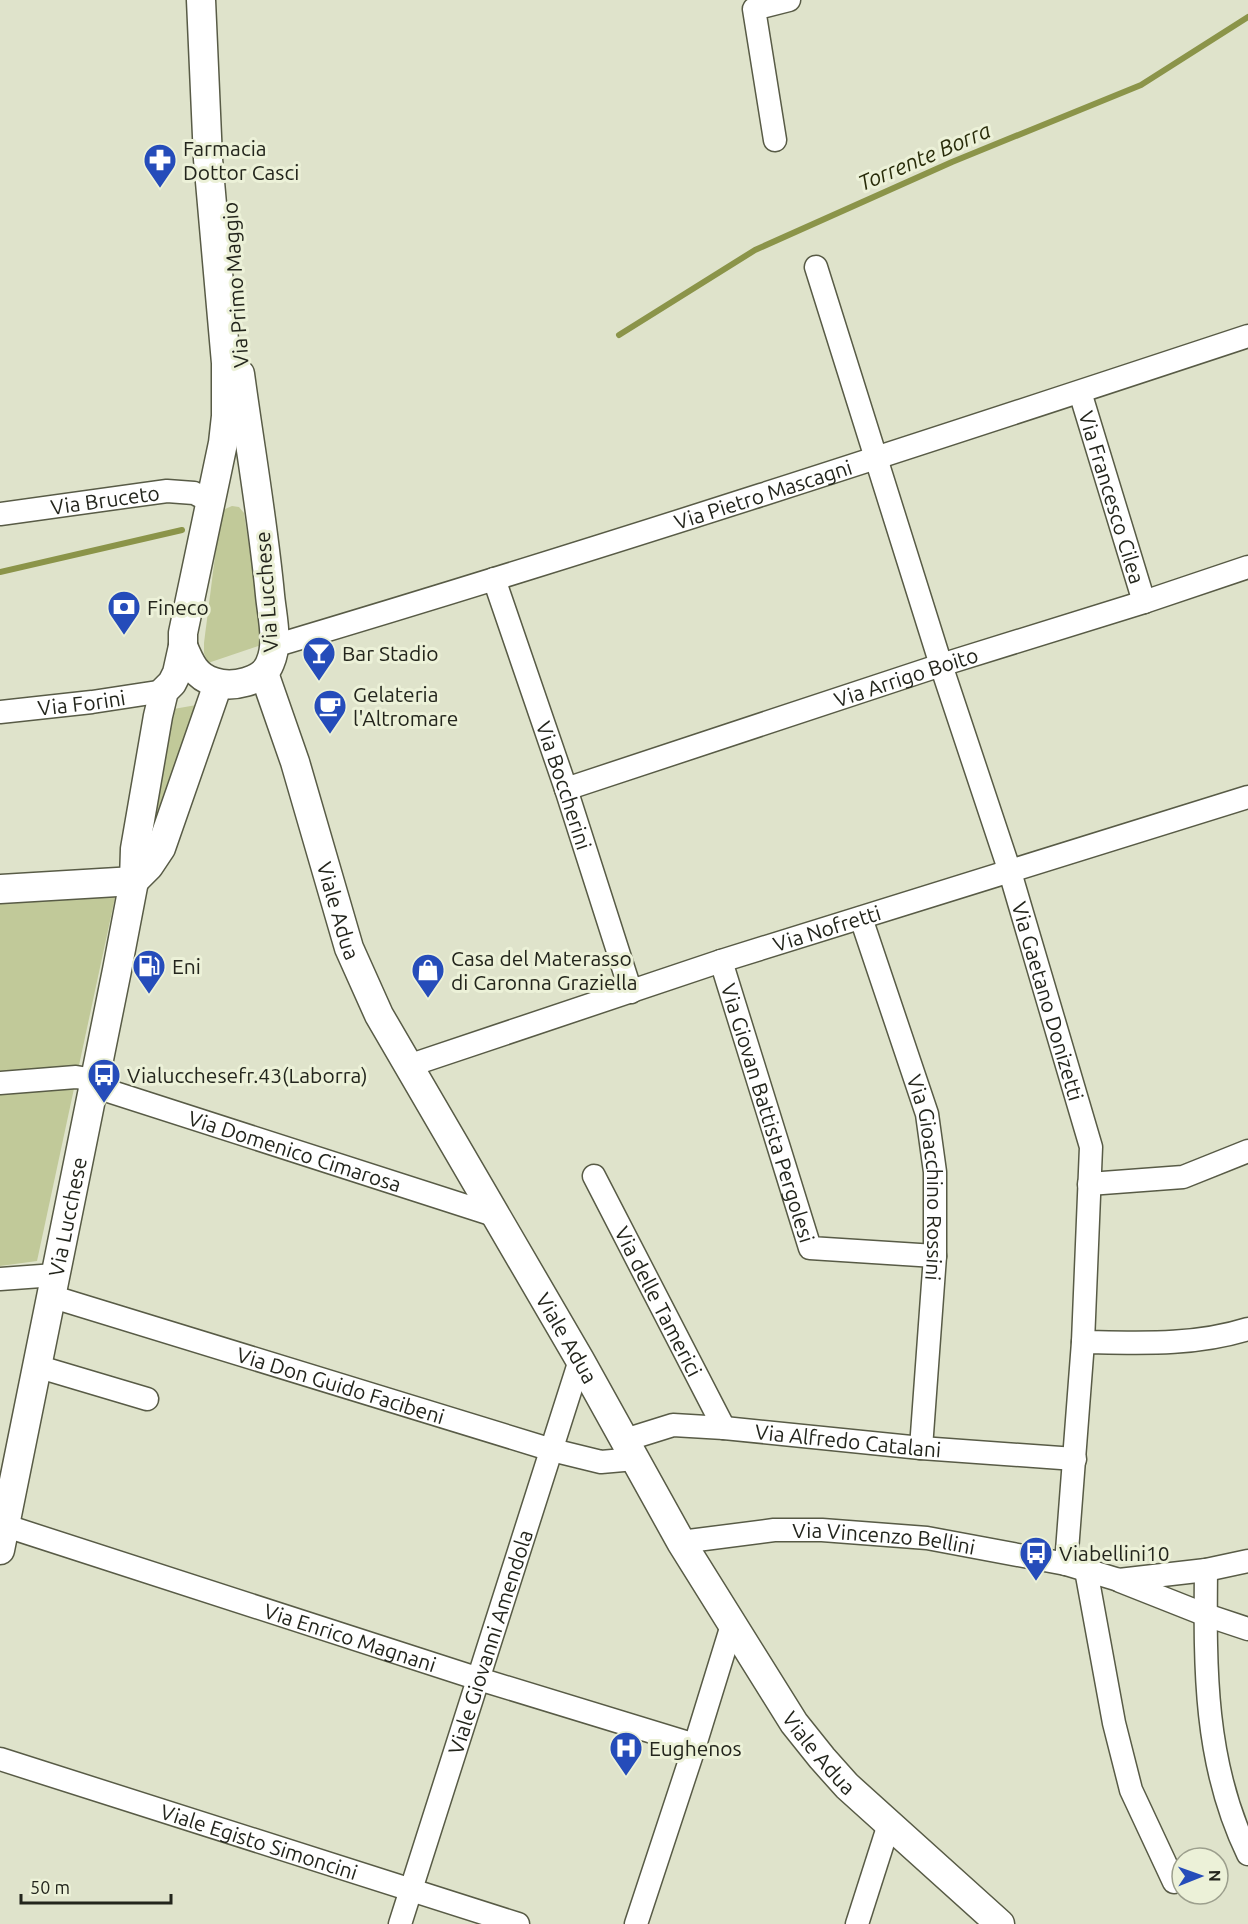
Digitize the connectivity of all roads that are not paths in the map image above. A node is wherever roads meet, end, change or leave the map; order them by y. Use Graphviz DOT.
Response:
graph roads {
  1 [pos="201,0"];
  2 [pos="220,0"];
  3 [pos="789,0"];
  4 [pos="775,140"];
  5 [pos="816,267"];
  6 [pos="1248,336"];
  7 [pos="1080,392"];
  8 [pos="875,458"];
  9 [pos="212,495"];
  10 [pos="259,497"];
  11 [pos="0,514"];
  12 [pos="1248,567"];
  13 [pos="494,579"];
  14 [pos="1144,602"];
  15 [pos="183,646"];
  16 [pos="274,646"];
  17 [pos="941,665"];
  18 [pos="264,673"];
  19 [pos="218,684"];
  20 [pos="164,691"];
  21 [pos="0,712"];
  22 [pos="566,789"];
  23 [pos="1248,797"];
  24 [pos="1010,872"];
  25 [pos="134,881"];
  26 [pos="0,889"];
  27 [pos="861,918"];
  28 [pos="721,961"];
  29 [pos="632,992"];
  30 [pos="408,1066"];
  31 [pos="0,1083"];
  32 [pos="94,1083"];
  33 [pos="1248,1151"];
  34 [pos="594,1176"];
  35 [pos="1089,1184"];
  36 [pos="497,1216"];
  37 [pos="935,1256"];
  38 [pos="0,1279"];
  39 [pos="53,1285"];
  40 [pos="1248,1329"];
  41 [pos="1083,1342"];
  42 [pos="580,1360"];
  43 [pos="36,1366"];
  44 [pos="147,1399"];
  45 [pos="724,1428"];
  46 [pos="921,1448"];
  47 [pos="630,1449"];
  48 [pos="552,1450"];
  49 [pos="1075,1459"];
  50 [pos="1,1533"];
  51 [pos="681,1542"];
  52 [pos="1248,1561"];
  53 [pos="1076,1567"];
  54 [pos="1206,1570"];
  55 [pos="1119,1580"];
  56 [pos="1206,1616"];
  57 [pos="732,1625"];
  58 [pos="1248,1629"];
  59 [pos="479,1678"];
  60 [pos="695,1745"];
  61 [pos="0,1759"];
  62 [pos="888,1824"];
  63 [pos="1248,1854"];
  64 [pos="1170,1873"];
  65 [pos="412,1889"];
  66 [pos="400,1924"];
  67 [pos="518,1924"];
  68 [pos="636,1924"];
  69 [pos="857,1924"];
  70 [pos="1000,1924"];
  1 -- 9 [label="main road, Via Primo Maggio"];
  2 -- 10 [label="main road, Via Primo Maggio"];
  3 -- 4 [label="street"];
  5 -- 8 [label="street, Via Gaetano Donizetti"];
  6 -- 7 [label="street, Via Pietro Mascagni"];
  7 -- 8 [label="street, Via Pietro Mascagni"];
  7 -- 14 [label="street, Via Francesco Cilea"];
  8 -- 13 [label="street, Via Pietro Mascagni"];
  8 -- 17 [label="street, Via Gaetano Donizetti"];
  9 -- 10 [label="main road"];
  9 -- 11 [label="street, Via Bruceto"];
  9 -- 15 [label="main road"];
  10 -- 16 [label="main road, Via Lucchese"];
  12 -- 14 [label="street, Via Arrigo Boito"];
  13 -- 16 [label="street, Via Pietro Mascagni"];
  13 -- 22 [label="street, Via Boccherini"];
  14 -- 17 [label="street, Via Arrigo Boito"];
  15 -- 19 [label="main road"];
  15 -- 20 [label="main road, Via Lucchese"];
  16 -- 18 [label="main road, Via Lucchese"];
  17 -- 22 [label="street, Via Arrigo Boito"];
  17 -- 24 [label="street, Via Gaetano Donizetti"];
  18 -- 19 [label="main road, Via Lucchese"];
  18 -- 30 [label="main road, Viale Adua"];
  19 -- 25 [label="main road"];
  20 -- 21 [label="street, Via Forini"];
  20 -- 25 [label="main road, Via Lucchese"];
  22 -- 29 [label="street, Via Boccherini"];
  23 -- 24 [label="street, Via Nofretti"];
  24 -- 27 [label="street, Via Nofretti"];
  24 -- 35 [label="street, Via Gaetano Donizetti"];
  25 -- 26 [label="main road"];
  25 -- 32 [label="main road, Via Lucchese"];
  27 -- 28 [label="street, Via Nofretti"];
  27 -- 37 [label="street, Via Gioacchino Rossini"];
  28 -- 29 [label="street, Via Nofretti"];
  28 -- 37 [label="street, Via Giovan Battista Pergolesi"];
  29 -- 30 [label="street, Via Nofretti"];
  30 -- 36 [label="main road, Viale Adua"];
  31 -- 32 [label="street, Via Domenico Cimarosa"];
  32 -- 36 [label="street, Via Domenico Cimarosa"];
  32 -- 39 [label="main road, Via Lucchese"];
  33 -- 35 [label="street"];
  34 -- 45 [label="street, Via delle Tamerici"];
  35 -- 41 [label="street, Via Gaetano Donizetti"];
  36 -- 42 [label="main road, Viale Adua"];
  37 -- 46 [label="street, Via Gioacchino Rossini"];
  38 -- 39 [label="street"];
  39 -- 43 [label="main road, Via Lucchese"];
  39 -- 48 [label="street, Via Don Guido Facibeni"];
  40 -- 41 [label="street"];
  41 -- 49 [label="street, Via Gaetano Donizetti"];
  42 -- 47 [label="main road, Viale Adua"];
  42 -- 48 [label="street, Viale Giovanni Amendola"];
  43 -- 44 [label="street"];
  43 -- 50 [label="main road, Via Lucchese"];
  45 -- 46 [label="street, Via Alfredo Catalani"];
  45 -- 47 [label="street, Via Alfredo Catalani"];
  46 -- 49 [label="street, Via Alfredo Catalani"];
  47 -- 48 [label="street, Via Don Guido Facibeni"];
  47 -- 51 [label="main road, Viale Adua"];
  48 -- 59 [label="street, Viale Giovanni Amendola"];
  49 -- 53 [label="street, Via Gaetano Donizetti"];
  50 -- 59 [label="street, Via Enrico Magnani"];
  51 -- 53 [label="street, Via Vincenzo Bellini"];
  51 -- 57 [label="main road, Viale Adua"];
  52 -- 54 [label="street, Via Vincenzo Bellini"];
  53 -- 55 [label="street, Via Vincenzo Bellini"];
  53 -- 64 [label="street"];
  54 -- 55 [label="street, Via Vincenzo Bellini"];
  54 -- 56 [label="street"];
  55 -- 56 [label="street"];
  56 -- 58 [label="street"];
  56 -- 63 [label="street"];
  57 -- 60 [label="street"];
  57 -- 62 [label="main road, Viale Adua"];
  59 -- 60 [label="street, Via Enrico Magnani"];
  59 -- 65 [label="street, Viale Giovanni Amendola"];
  60 -- 68 [label="street"];
  61 -- 65 [label="street, Viale Egisto Simoncini"];
  62 -- 69 [label="street"];
  62 -- 70 [label="main road, Viale Adua"];
  65 -- 66 [label="street, Viale Giovanni Amendola"];
  65 -- 67 [label="street, Viale Egisto Simoncini"];
}
